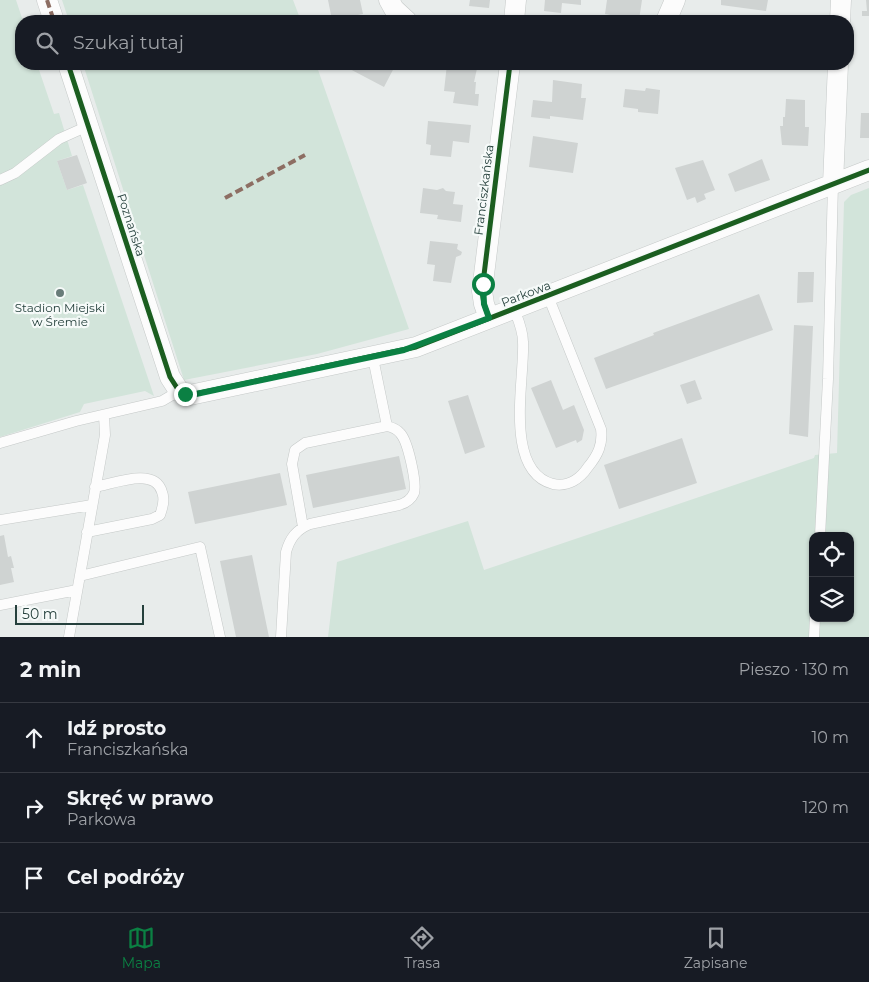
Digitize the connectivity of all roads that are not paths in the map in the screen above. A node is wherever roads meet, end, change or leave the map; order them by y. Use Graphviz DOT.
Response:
graph roads {
  1 [pos="47,0"];
  2 [pos="389,0"];
  3 [pos="516,0"];
  4 [pos="675,0"];
  5 [pos="841,0"];
  6 [pos="52,15"];
  7 [pos="400,15"];
  8 [pos="515,15"];
  9 [pos="669,15"];
  10 [pos="840,15"];
  11 [pos="70,70"];
  12 [pos="509,70"];
  13 [pos="838,70"];
  14 [pos="88,126"];
  15 [pos="869,170"];
  16 [pos="0,180"];
  17 [pos="833,184"];
  18 [pos="548,296"];
  19 [pos="514,309"];
  20 [pos="489,318"];
  21 [pos="373,358"];
  22 [pos="179,391"];
  23 [pos="104,415"];
  24 [pos="386,426"];
  25 [pos="0,443"];
  26 [pos="95,487"];
  27 [pos="92,505"];
  28 [pos="0,520"];
  29 [pos="303,527"];
  30 [pos="88,532"];
  31 [pos="820,532"];
  32 [pos="80,576"];
  33 [pos="77,590"];
  34 [pos="0,605"];
  35 [pos="815,622"];
  36 [pos="69,637"];
  37 [pos="220,637"];
  38 [pos="281,637"];
  39 [pos="814,637"];
  1 -- 6 [label="street"];
  2 -- 7 [label="street"];
  3 -- 8 [label="street"];
  4 -- 9 [label="street"];
  5 -- 10 [label="street"];
  11 -- 14 [label="street, Poznańska"];
  12 -- 20 [label="street, Franciszkańska"];
  13 -- 17 [label="street"];
  14 -- 16 [label="lane"];
  14 -- 22 [label="street, Poznańska"];
  15 -- 17 [label="street, Parkowa"];
  17 -- 18 [label="street, Parkowa"];
  17 -- 31 [label="lane"];
  18 -- 19 [label="street, Parkowa"];
  18 -- 19 [label="lane"];
  19 -- 20 [label="street, Parkowa"];
  20 -- 21 [label="street, Parkowa"];
  21 -- 22 [label="street, Parkowa"];
  21 -- 24 [label="lane"];
  22 -- 23 [label="lane"];
  23 -- 25 [label="lane"];
  23 -- 26 [label="lane"];
  24 -- 29 [label="lane"];
  24 -- 29 [label="lane"];
  26 -- 27 [label="lane"];
  26 -- 30 [label="lane"];
  27 -- 28 [label="lane"];
  27 -- 30 [label="lane"];
  29 -- 38 [label="lane"];
  30 -- 32 [label="lane"];
  32 -- 33 [label="lane"];
  32 -- 37 [label="lane"];
  33 -- 34 [label="lane"];
  33 -- 36 [label="lane"];
  35 -- 39 [label="lane"];
}
